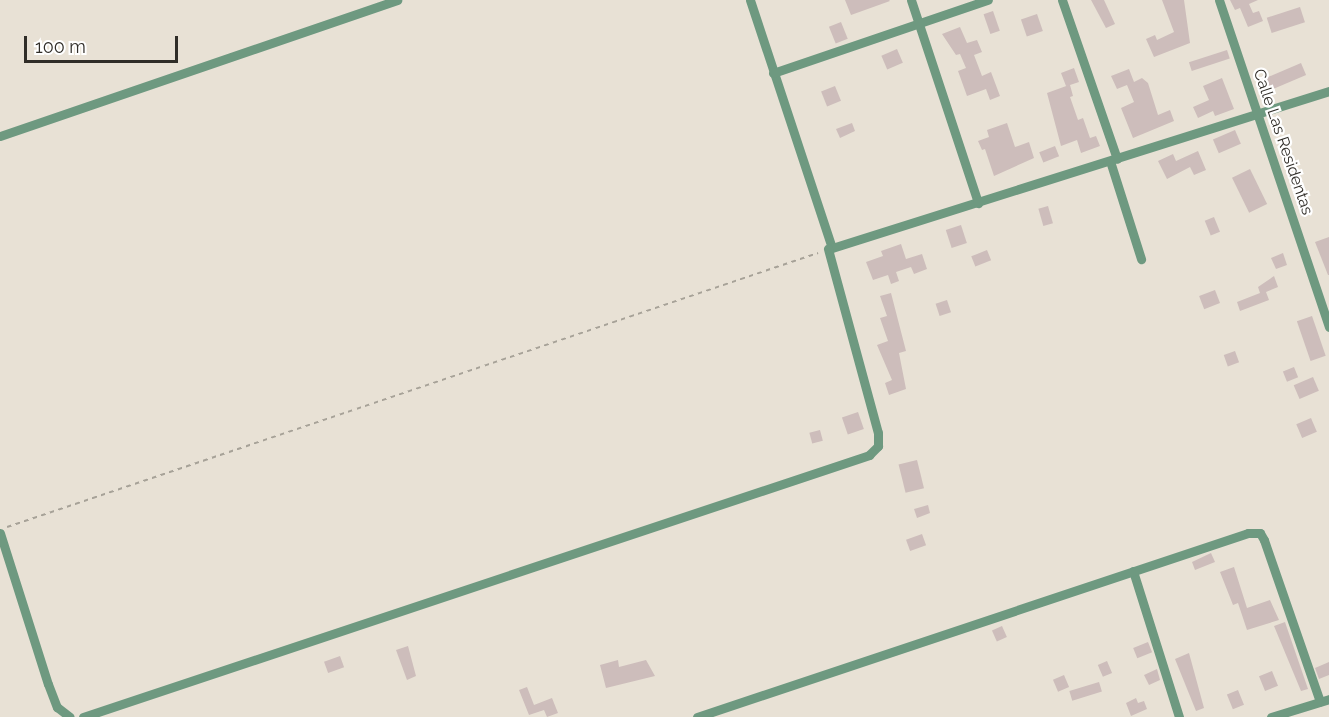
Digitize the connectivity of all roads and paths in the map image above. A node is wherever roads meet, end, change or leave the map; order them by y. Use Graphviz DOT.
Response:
graph roads {
  1 [pos="397,0"];
  2 [pos="750,0"];
  3 [pos="911,0"];
  4 [pos="988,0"];
  5 [pos="1062,0"];
  6 [pos="1220,0"];
  7 [pos="919,23"];
  8 [pos="773,73"];
  9 [pos="1329,90"];
  10 [pos="1258,114"];
  11 [pos="0,136"];
  12 [pos="1114,160"];
  13 [pos="978,203"];
  14 [pos="828,249"];
  15 [pos="1142,259"];
  16 [pos="1329,327"];
  17 [pos="0,531"];
  18 [pos="1133,571"];
  19 [pos="1324,701"];
  20 [pos="1308,706"];
  21 [pos="70,717"];
  22 [pos="83,717"];
  23 [pos="697,717"];
  24 [pos="1179,717"];
  25 [pos="1272,717"];
  26 [pos="1312,717"];
  1 -- 11 [label="street"];
  2 -- 8 [label="street"];
  3 -- 7 [label="street"];
  4 -- 7 [label="street"];
  5 -- 12 [label="street"];
  6 -- 10 [label="street, Calle Las Residentas"];
  7 -- 8 [label="street"];
  7 -- 13 [label="street"];
  8 -- 13 [label="street"];
  9 -- 10 [label="street"];
  10 -- 12 [label="street"];
  10 -- 16 [label="street, Calle Las Residentas"];
  12 -- 13 [label="street"];
  12 -- 15 [label="street"];
  14 -- 17 [label="path"];
  14 -- 22 [label="street"];
  17 -- 21 [label="street"];
  18 -- 19 [label="street"];
  18 -- 23 [label="street"];
  18 -- 24 [label="street"];
  19 -- 20 [label="street"];
  20 -- 25 [label="street"];
  20 -- 26 [label="street"];
}
